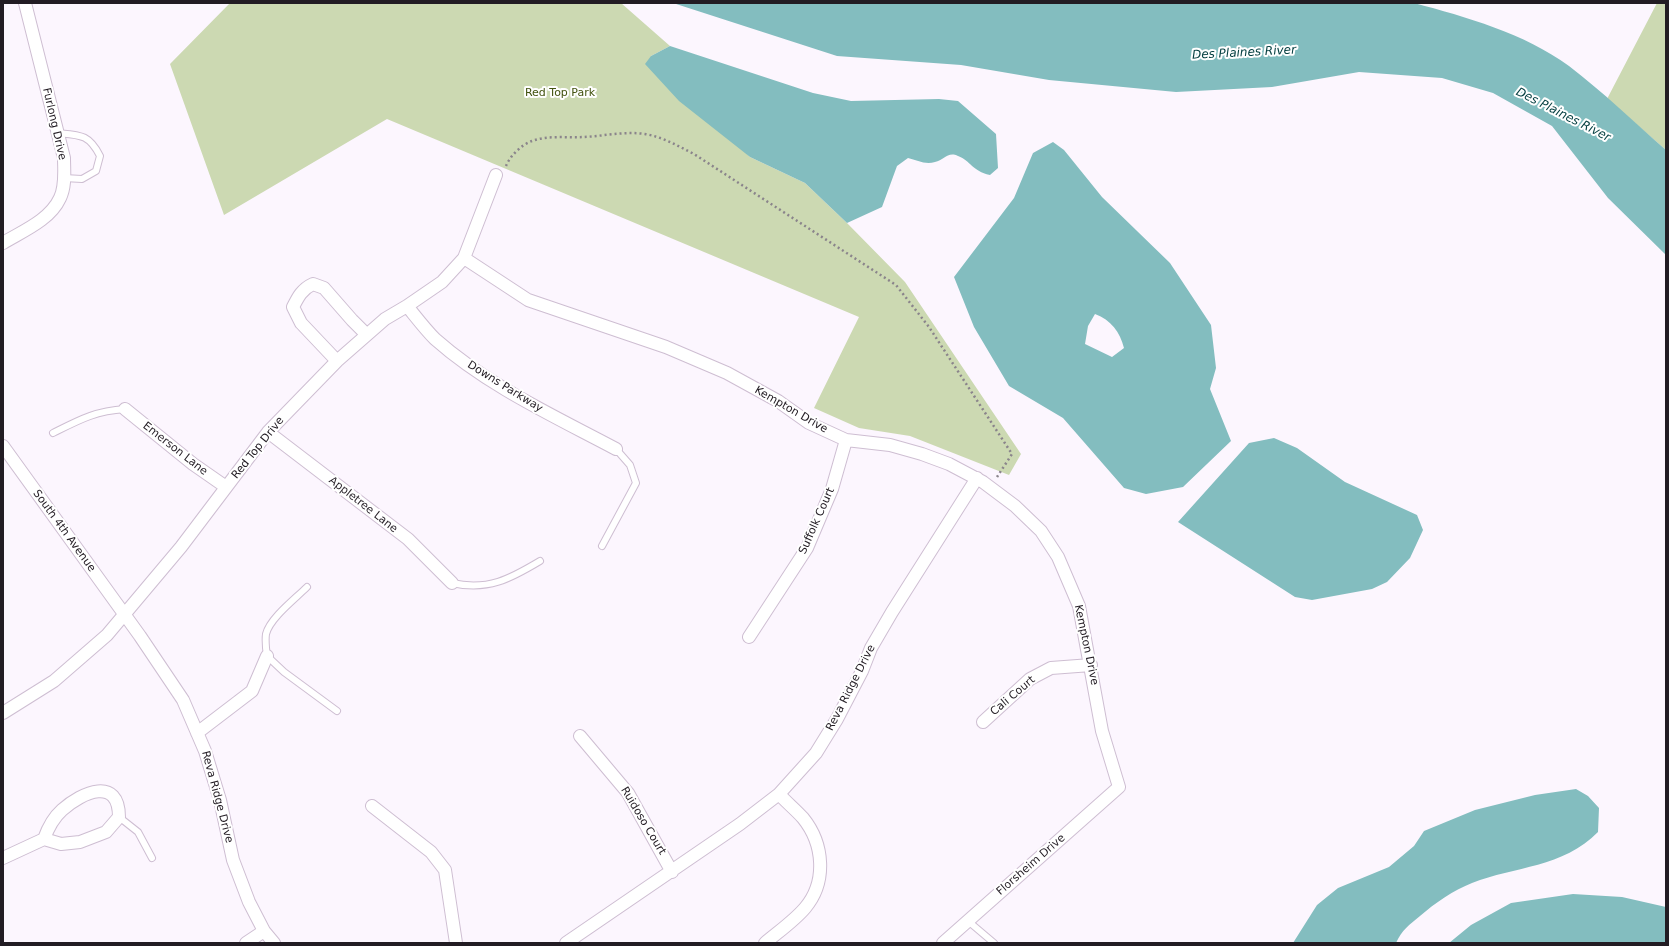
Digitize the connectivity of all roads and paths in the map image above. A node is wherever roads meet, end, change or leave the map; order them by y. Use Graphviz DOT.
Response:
graph roads {
  1 [pos="25,3"];
  2 [pos="57,133"];
  3 [pos="496,175"];
  4 [pos="64,178"];
  5 [pos="3,243"];
  6 [pos="464,258"];
  7 [pos="407,306"];
  8 [pos="366,334"];
  9 [pos="337,361"];
  10 [pos="125,409"];
  11 [pos="268,432"];
  12 [pos="53,433"];
  13 [pos="846,440"];
  14 [pos="3,446"];
  15 [pos="616,449"];
  16 [pos="977,478"];
  17 [pos="996,479"];
  18 [pos="226,488"];
  19 [pos="602,546"];
  20 [pos="540,561"];
  21 [pos="452,583"];
  22 [pos="307,587"];
  23 [pos="124,615"];
  24 [pos="749,637"];
  25 [pos="267,656"];
  26 [pos="1091,665"];
  27 [pos="337,710"];
  28 [pos="3,712"];
  29 [pos="983,722"];
  30 [pos="197,733"];
  31 [pos="580,736"];
  32 [pos="1120,787"];
  33 [pos="779,794"];
  34 [pos="372,806"];
  35 [pos="119,817"];
  36 [pos="44,839"];
  37 [pos="3,858"];
  38 [pos="152,858"];
  39 [pos="672,872"];
  40 [pos="968,921"];
  41 [pos="264,931"];
  42 [pos="246,943"];
  43 [pos="274,943"];
  44 [pos="456,943"];
  45 [pos="566,943"];
  46 [pos="765,943"];
  47 [pos="943,943"];
  48 [pos="994,943"];
  1 -- 2 [label="street, Furlong Drive"];
  2 -- 4 [label="street, Furlong Drive"];
  2 -- 4 [label="lane"];
  3 -- 6 [label="street, Red Top Drive"];
  3 -- 17 [label="path"];
  4 -- 5 [label="street, Furlong Drive"];
  6 -- 7 [label="street, Red Top Drive"];
  6 -- 13 [label="street, Kempton Drive"];
  7 -- 8 [label="street, Red Top Drive"];
  7 -- 15 [label="street, Downs Parkway"];
  8 -- 9 [label="street, Red Top Drive"];
  8 -- 9 [label="street"];
  9 -- 11 [label="street, Red Top Drive"];
  10 -- 12 [label="lane"];
  10 -- 18 [label="street, Emerson Lane"];
  11 -- 18 [label="street, Red Top Drive"];
  11 -- 21 [label="street, Appletree Lane"];
  13 -- 16 [label="street, Kempton Drive"];
  13 -- 24 [label="street, Suffolk Court"];
  14 -- 23 [label="street, South 4th Avenue"];
  15 -- 19 [label="lane"];
  16 -- 26 [label="street, Kempton Drive"];
  16 -- 33 [label="street, Reva Ridge Drive"];
  18 -- 23 [label="street, Red Top Drive"];
  20 -- 21 [label="lane"];
  22 -- 25 [label="lane"];
  23 -- 28 [label="street, Red Top Drive"];
  23 -- 30 [label="street, Reva Ridge Drive"];
  25 -- 27 [label="lane"];
  25 -- 30 [label="street"];
  26 -- 29 [label="street, Cali Court"];
  26 -- 32 [label="street, Kempton Drive"];
  30 -- 41 [label="street, Reva Ridge Drive"];
  31 -- 39 [label="street, Ruidoso Court"];
  32 -- 40 [label="street, Florsheim Drive"];
  33 -- 39 [label="street, Reva Ridge Drive"];
  33 -- 46 [label="street"];
  34 -- 44 [label="street"];
  35 -- 36 [label="street"];
  35 -- 36 [label="street"];
  35 -- 38 [label="lane"];
  36 -- 37 [label="street"];
  39 -- 45 [label="street, Reva Ridge Drive"];
  40 -- 47 [label="street, Florsheim Drive"];
  40 -- 48 [label="lane"];
  41 -- 42 [label="street"];
  41 -- 43 [label="street, Reva Ridge Drive"];
}
